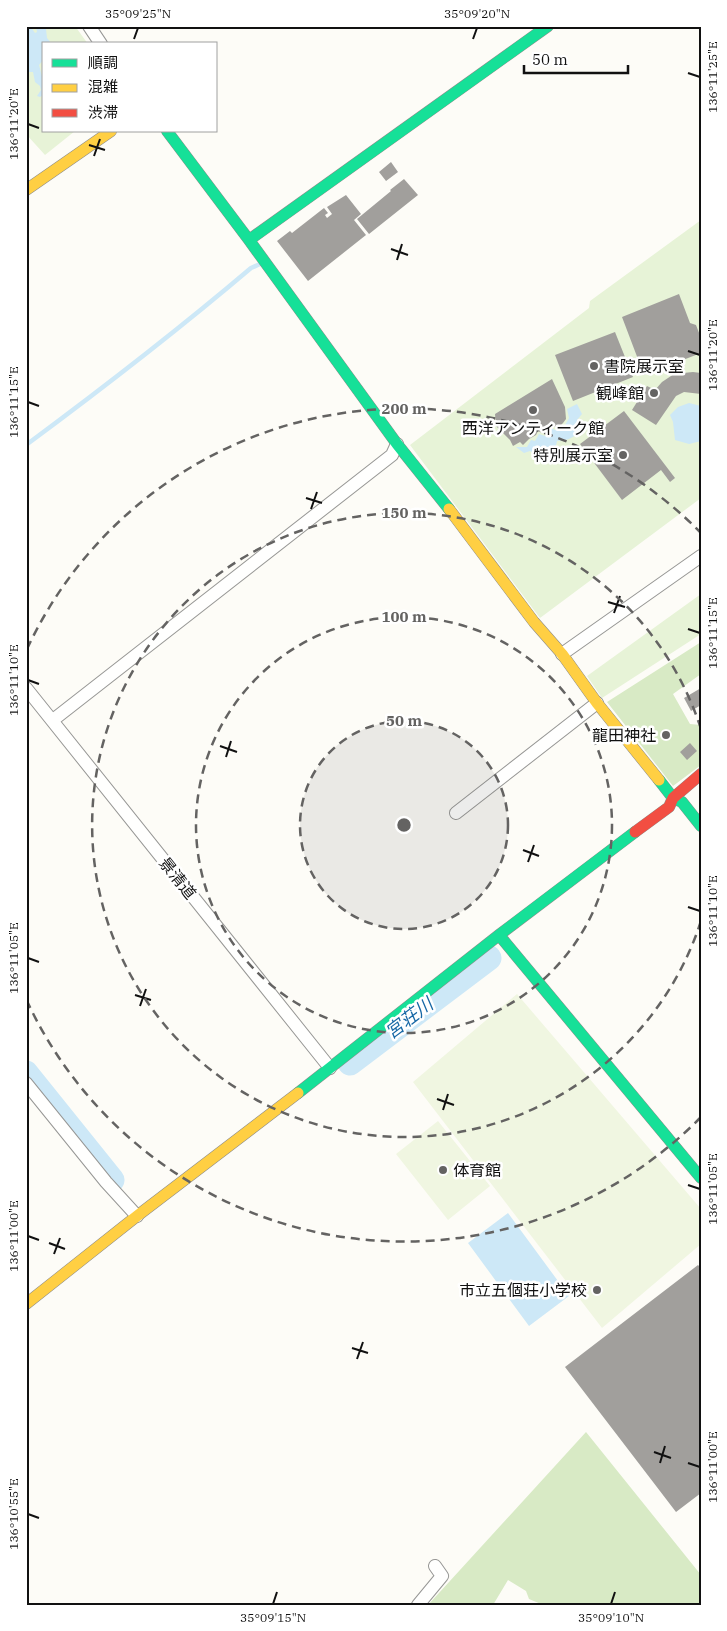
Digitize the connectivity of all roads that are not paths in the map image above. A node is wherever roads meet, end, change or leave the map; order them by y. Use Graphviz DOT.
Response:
graph roads {
  1 [pos="89,26"];
  2 [pos="548,26"];
  3 [pos="100,42"];
  4 [pos="110,132"];
  5 [pos="169,132"];
  6 [pos="26,190"];
  7 [pos="249,240"];
  8 [pos="397,444"];
  9 [pos="701,556"];
  10 [pos="562,654"];
  11 [pos="26,688"];
  12 [pos="597,703"];
  13 [pos="53,720"];
  14 [pos="701,774"];
  15 [pos="673,798"];
  16 [pos="456,813"];
  17 [pos="701,826"];
  18 [pos="499,935"];
  19 [pos="330,1068"];
  20 [pos="26,1083"];
  21 [pos="699,1171"];
  22 [pos="137,1216"];
  23 [pos="26,1304"];
  24 [pos="435,1566"];
  25 [pos="418,1605"];
  1 -- 3 [label="street"];
  2 -- 7 [label="street"];
  4 -- 6 [label="street"];
  5 -- 7 [label="street"];
  7 -- 8 [label="street"];
  8 -- 10 [label="street"];
  8 -- 13 [label="street"];
  9 -- 10 [label="street"];
  10 -- 12 [label="street"];
  11 -- 13 [label="street, 景清道"];
  12 -- 15 [label="street"];
  12 -- 16 [label="street"];
  13 -- 19 [label="street, 景清道"];
  14 -- 15 [label="street"];
  15 -- 17 [label="street"];
  15 -- 18 [label="street"];
  18 -- 19 [label="street"];
  18 -- 21 [label="street"];
  19 -- 22 [label="street"];
  20 -- 22 [label="street"];
  22 -- 23 [label="street"];
  24 -- 25 [label="street"];
}
